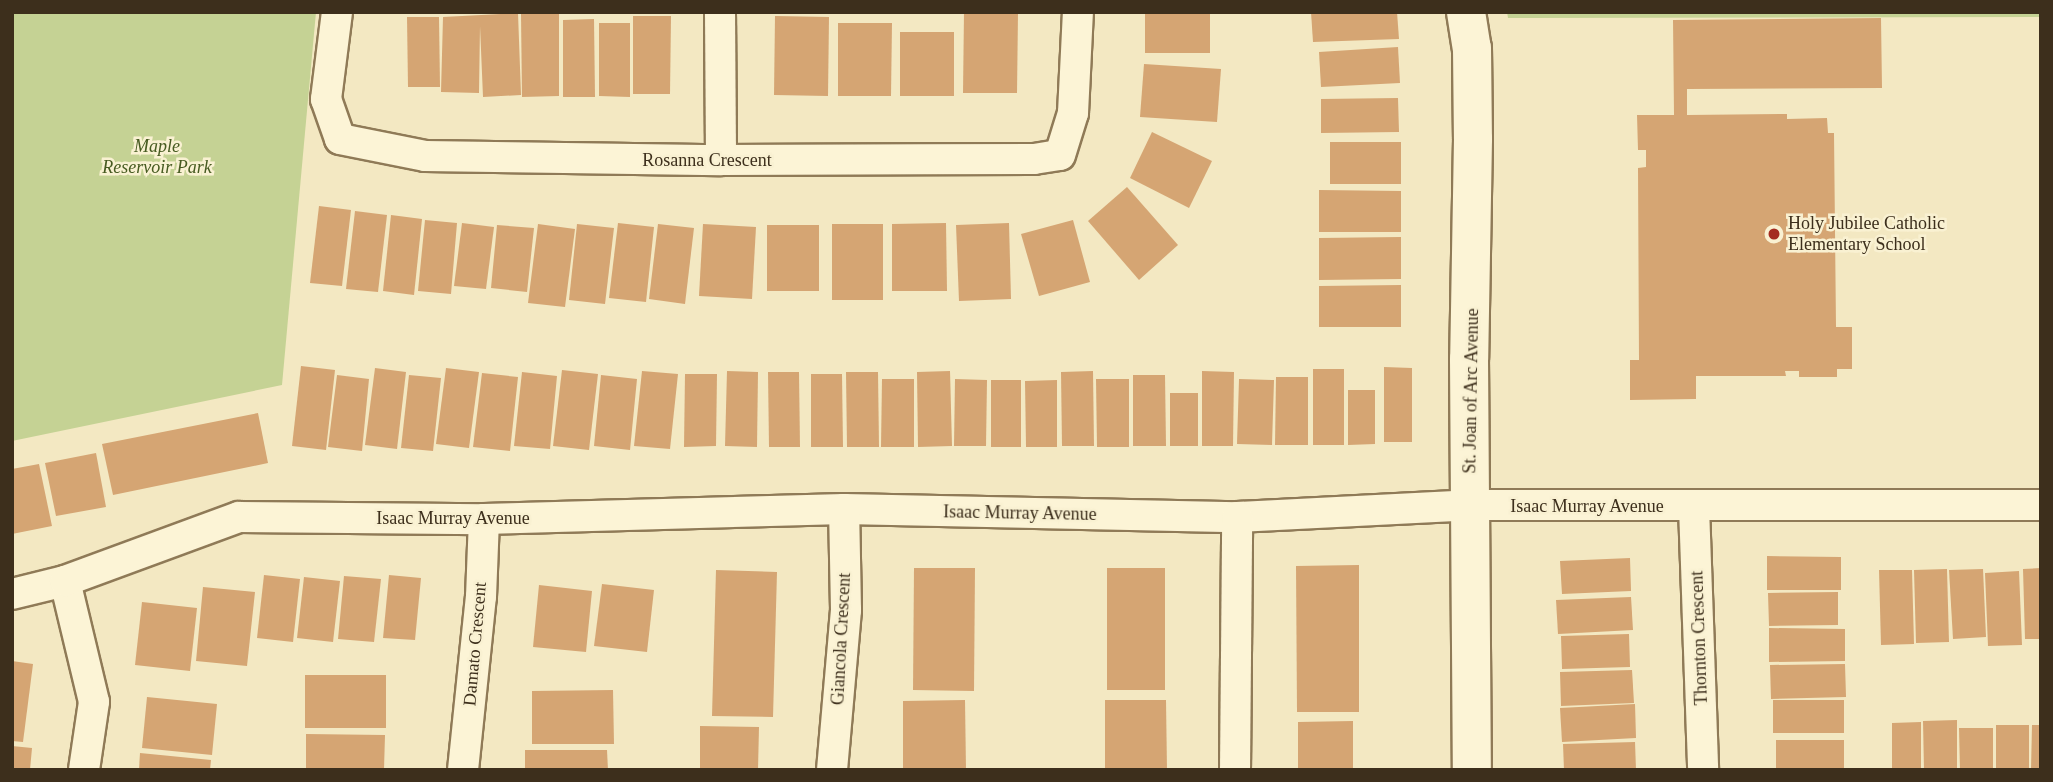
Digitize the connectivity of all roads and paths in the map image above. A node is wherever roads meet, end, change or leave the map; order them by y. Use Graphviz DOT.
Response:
graph roads {
  1 [pos="337,12"];
  2 [pos="720,12"];
  3 [pos="1077,12"];
  4 [pos="1466,12"];
  5 [pos="721,160"];
  6 [pos="1470,505"];
  7 [pos="2041,505"];
  8 [pos="1694,507"];
  9 [pos="844,509"];
  10 [pos="1237,517"];
  11 [pos="484,519"];
  12 [pos="65,580"];
  13 [pos="12,594"];
  14 [pos="84,770"];
  15 [pos="463,770"];
  16 [pos="832,770"];
  17 [pos="1235,770"];
  18 [pos="1472,770"];
  19 [pos="1703,770"];
  1 -- 5 [label="street, Rosanna Crescent"];
  2 -- 5 [label="street"];
  3 -- 5 [label="street, Rosanna Crescent"];
  4 -- 6 [label="street, St. Joan of Arc Avenue"];
  6 -- 8 [label="street, Isaac Murray Avenue"];
  6 -- 10 [label="street, Isaac Murray Avenue"];
  6 -- 18 [label="street, St. Joan of Arc Avenue"];
  7 -- 8 [label="street, Isaac Murray Avenue"];
  8 -- 19 [label="street, Thornton Crescent"];
  9 -- 10 [label="street, Isaac Murray Avenue"];
  9 -- 11 [label="street, Isaac Murray Avenue"];
  9 -- 16 [label="street, Giancola Crescent"];
  10 -- 17 [label="street"];
  11 -- 12 [label="street, Isaac Murray Avenue"];
  11 -- 15 [label="street, Damato Crescent"];
  12 -- 13 [label="street, Isaac Murray Avenue"];
  12 -- 14 [label="street"];
}
